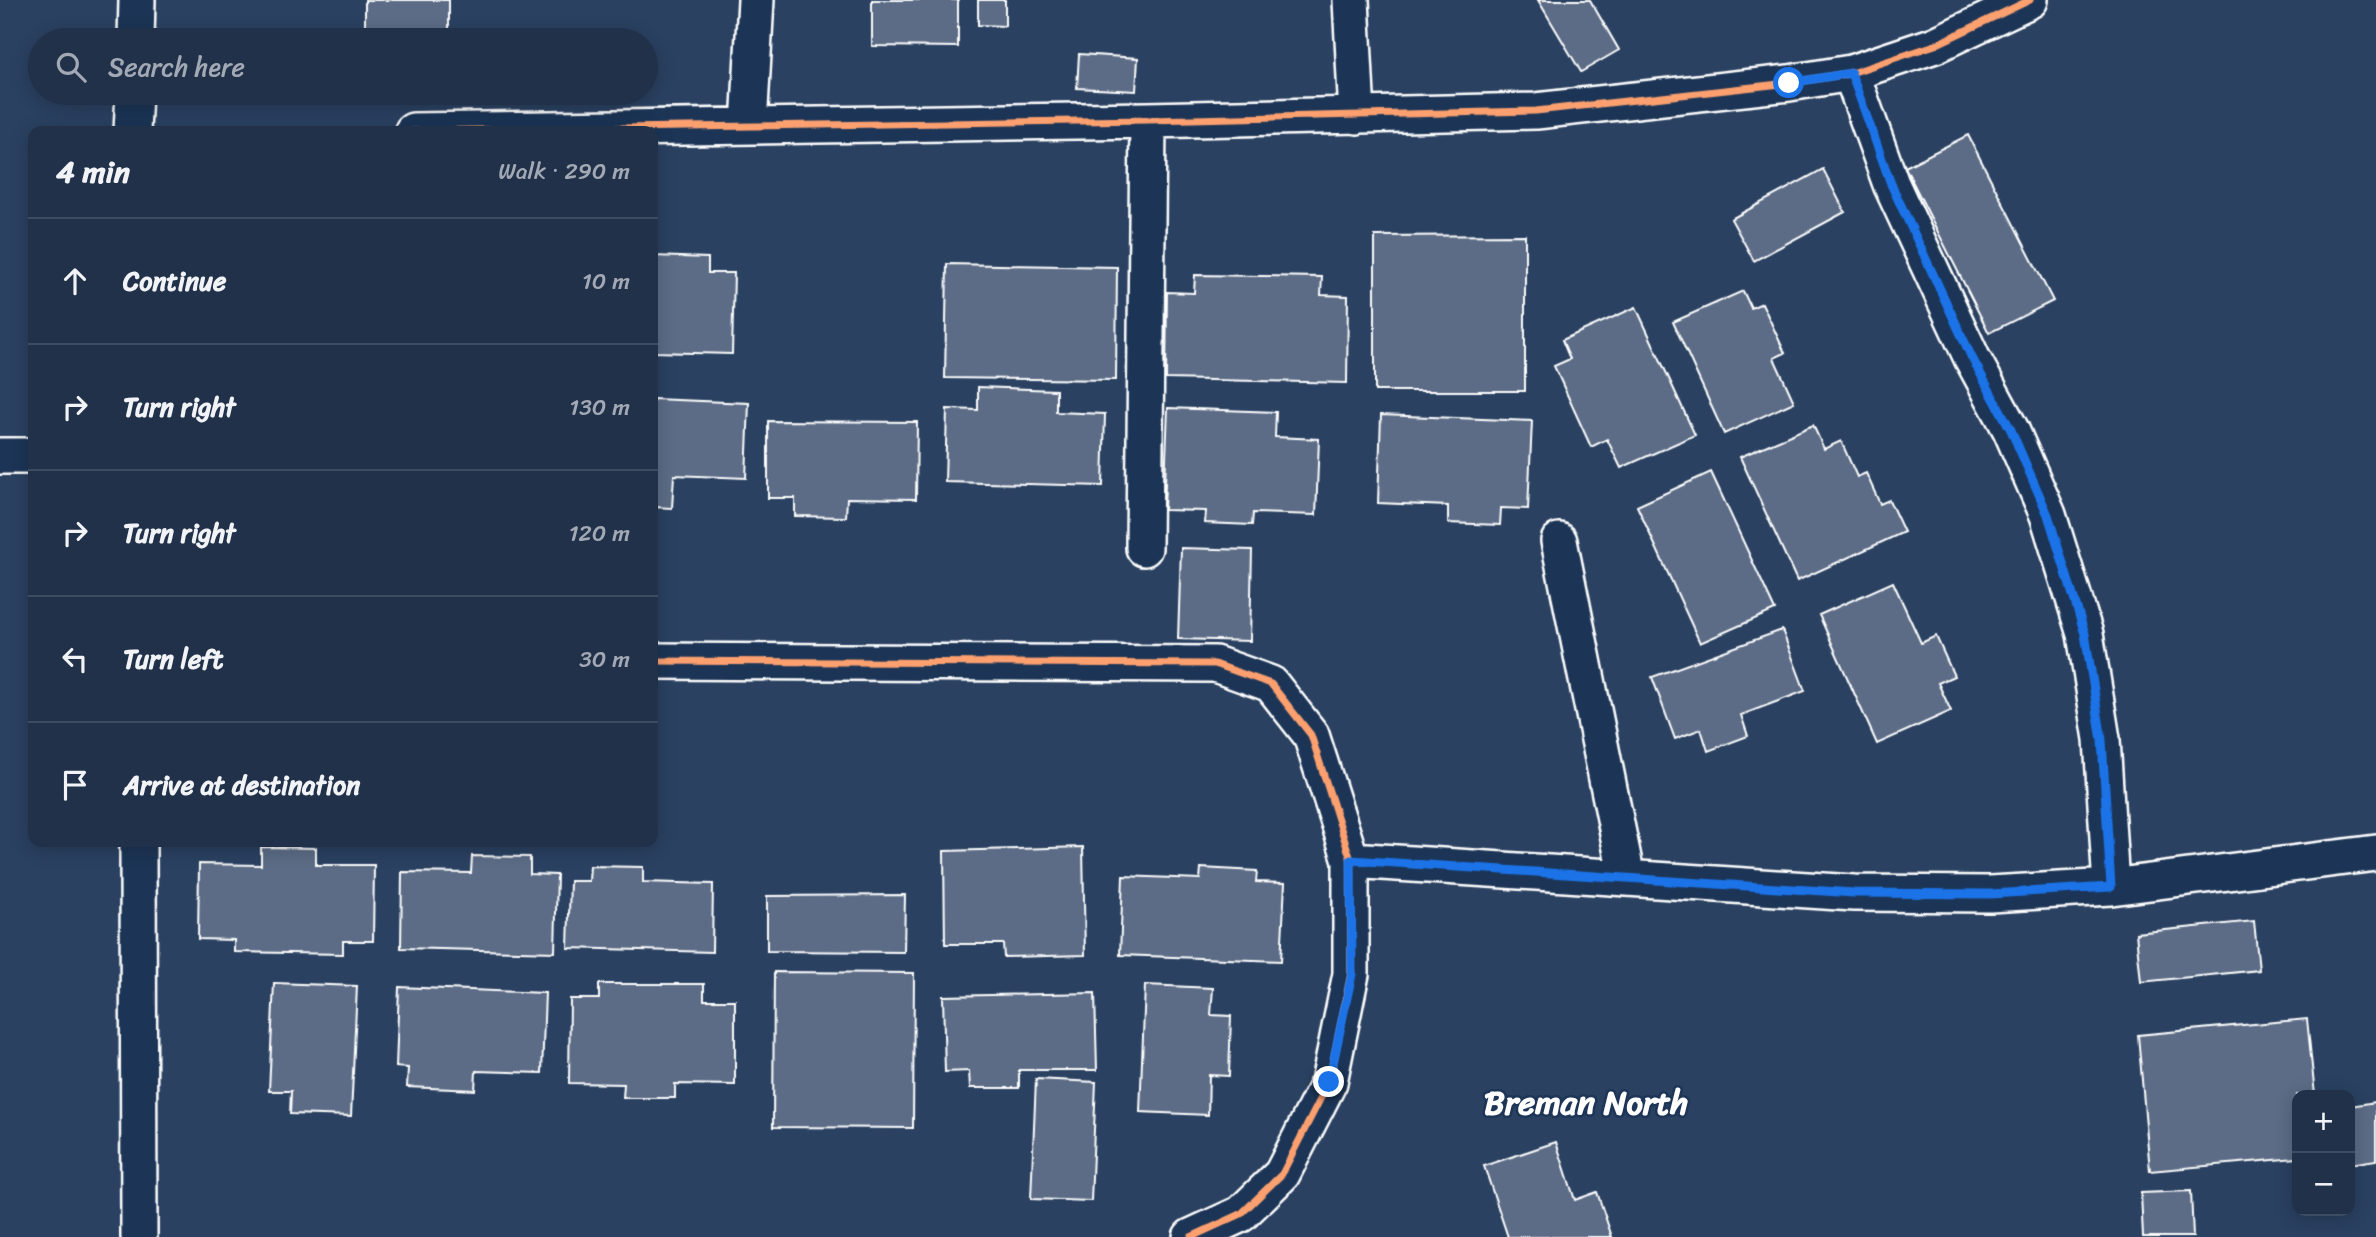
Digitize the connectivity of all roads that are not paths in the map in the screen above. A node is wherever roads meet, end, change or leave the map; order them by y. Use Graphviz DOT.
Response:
graph roads {
  1 [pos="137,0"];
  2 [pos="756,0"];
  3 [pos="1351,0"];
  4 [pos="2031,0"];
  5 [pos="136,28"];
  6 [pos="1851,73"];
  7 [pos="133,105"];
  8 [pos="1357,116"];
  9 [pos="1148,120"];
  10 [pos="132,126"];
  11 [pos="749,127"];
  12 [pos="658,128"];
  13 [pos="0,456"];
  14 [pos="28,456"];
  15 [pos="1559,541"];
  16 [pos="1144,548"];
  17 [pos="658,661"];
  18 [pos="138,847"];
  19 [pos="2376,853"];
  20 [pos="1351,860"];
  21 [pos="1627,878"];
  22 [pos="2111,887"];
  23 [pos="139,1237"];
  24 [pos="1191,1237"];
  1 -- 5 [label="street"];
  2 -- 11 [label="street"];
  3 -- 8 [label="street"];
  4 -- 6 [label="street"];
  6 -- 8 [label="street"];
  6 -- 22 [label="street"];
  7 -- 10 [label="street"];
  8 -- 9 [label="street"];
  9 -- 11 [label="street"];
  9 -- 16 [label="street"];
  11 -- 12 [label="street"];
  13 -- 14 [label="street"];
  15 -- 21 [label="street"];
  17 -- 20 [label="street"];
  18 -- 23 [label="street"];
  19 -- 22 [label="street"];
  20 -- 21 [label="street"];
  20 -- 24 [label="street"];
  21 -- 22 [label="street"];
}
